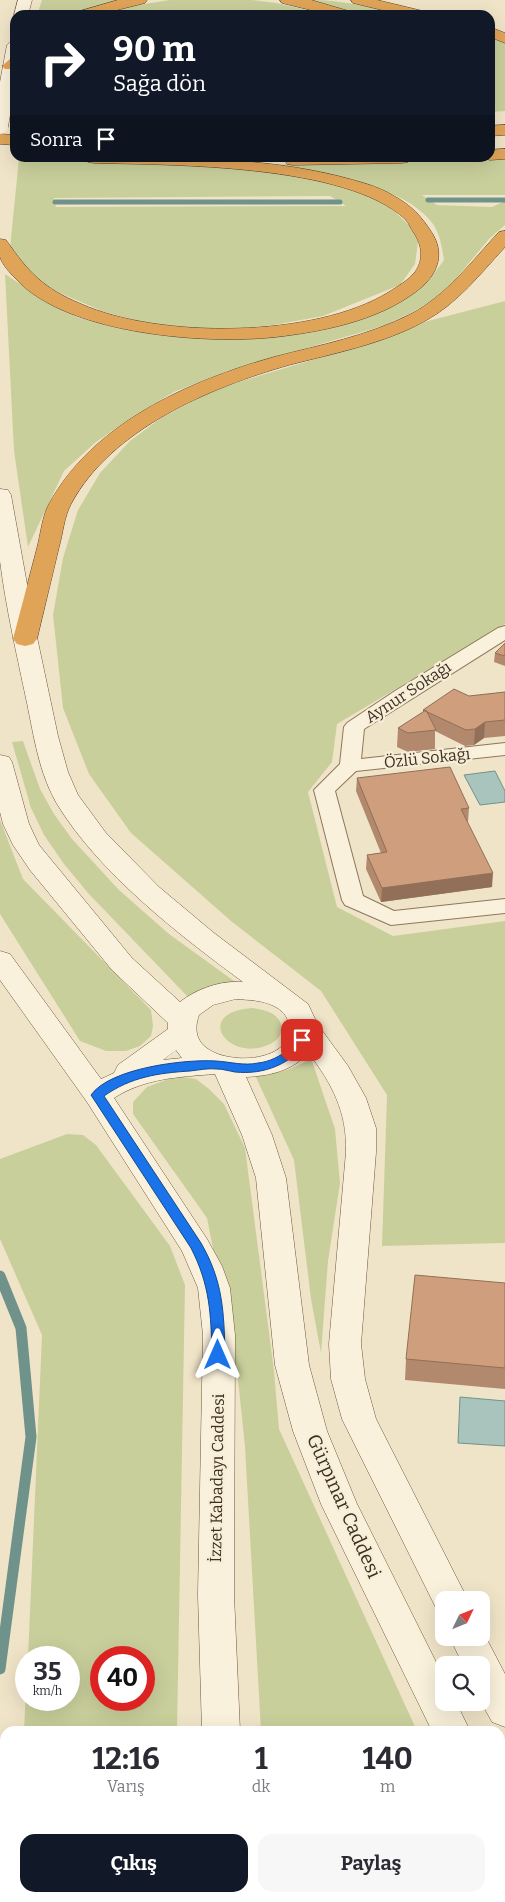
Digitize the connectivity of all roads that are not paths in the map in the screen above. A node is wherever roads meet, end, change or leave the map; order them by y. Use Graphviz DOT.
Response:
graph roads {
  1 [pos="140,0"];
  2 [pos="287,0"];
  3 [pos="358,0"];
  4 [pos="98,10"];
  5 [pos="330,10"];
  6 [pos="401,10"];
  7 [pos="10,76"];
  8 [pos="0,126"];
  9 [pos="195,162"];
  10 [pos="505,236"];
  11 [pos="0,244"];
  12 [pos="0,495"];
  13 [pos="505,632"];
  14 [pos="25,639"];
  15 [pos="505,750"];
  16 [pos="0,762"];
  17 [pos="350,766"];
  18 [pos="505,906"];
  19 [pos="0,960"];
  20 [pos="296,1015"];
  21 [pos="182,1026"];
  22 [pos="221,1066"];
  23 [pos="97,1095"];
  24 [pos="445,1591"];
  25 [pos="472,1646"];
  26 [pos="505,1711"];
  27 [pos="221,1726"];
  28 [pos="449,1726"];
  1 -- 4 [label="highway"];
  2 -- 5 [label="highway"];
  3 -- 6 [label="highway"];
  7 -- 8 [label="main road, bridge"];
  9 -- 11 [label="highway"];
  10 -- 14 [label="highway"];
  12 -- 14 [label="main road"];
  13 -- 17 [label="street, Aynur Sokağı"];
  14 -- 20 [label="main road"];
  15 -- 17 [label="street, Özlü Sokağı"];
  16 -- 21 [label="main road"];
  17 -- 18 [label="street"];
  19 -- 23 [label="main road, İzzet Kabadayı Caddesi"];
  20 -- 21 [label="main road"];
  20 -- 22 [label="main road"];
  20 -- 24 [label="main road"];
  21 -- 22 [label="main road"];
  21 -- 23 [label="main road"];
  22 -- 23 [label="main road"];
  22 -- 28 [label="main road, Gürpınar Caddesi"];
  23 -- 27 [label="main road, İzzet Kabadayı Caddesi"];
  25 -- 26 [label="main road"];
}
